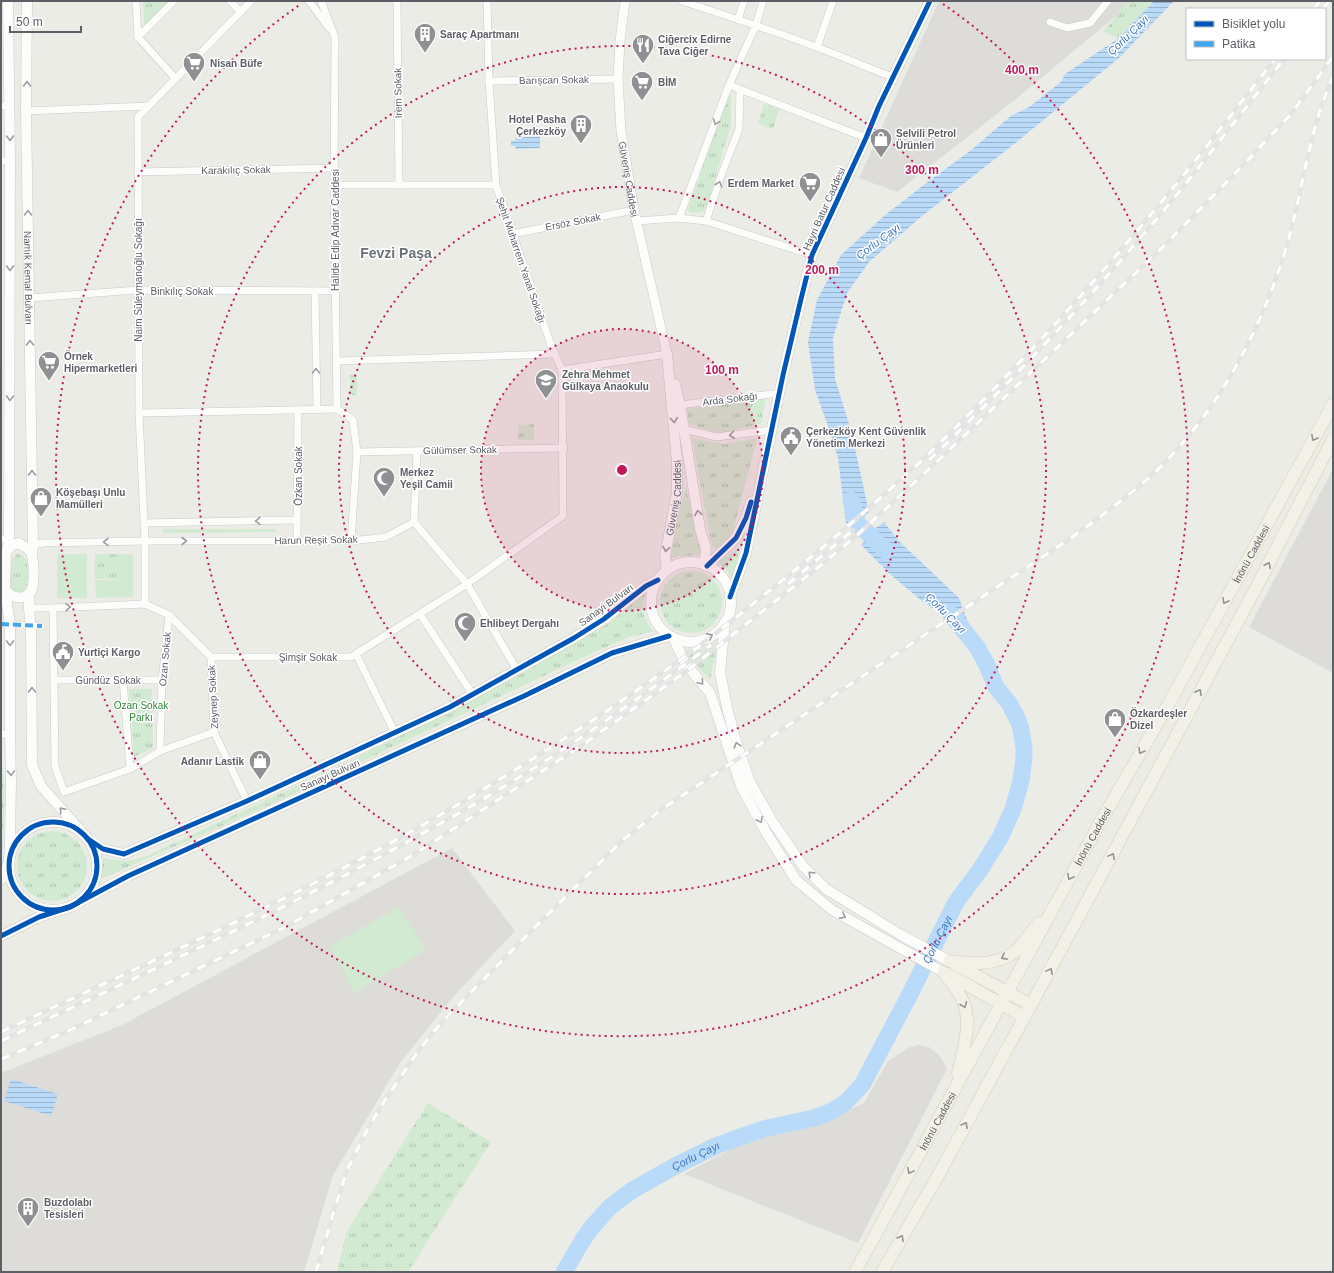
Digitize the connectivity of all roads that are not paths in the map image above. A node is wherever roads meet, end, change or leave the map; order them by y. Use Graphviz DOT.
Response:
graph roads {
  1 [pos="8,1"];
  2 [pos="27,1"];
  3 [pos="136,1"];
  4 [pos="174,1"];
  5 [pos="230,1"];
  6 [pos="251,1"];
  7 [pos="309,1"];
  8 [pos="321,1"];
  9 [pos="397,1"];
  10 [pos="487,1"];
  11 [pos="625,1"];
  12 [pos="682,1"];
  13 [pos="744,1"];
  14 [pos="763,1"];
  15 [pos="834,1"];
  16 [pos="930,1"];
  17 [pos="1108,1"];
  18 [pos="241,12"];
  19 [pos="738,20"];
  20 [pos="1050,22"];
  21 [pos="756,25"];
  22 [pos="138,37"];
  23 [pos="336,37"];
  24 [pos="817,47"];
  25 [pos="175,78"];
  26 [pos="893,78"];
  27 [pos="618,79"];
  28 [pos="489,81"];
  29 [pos="729,85"];
  30 [pos="740,89"];
  31 [pos="5,105"];
  32 [pos="148,106"];
  33 [pos="26,111"];
  34 [pos="866,138"];
  35 [pos="6,161"];
  36 [pos="335,168"];
  37 [pos="138,172"];
  38 [pos="334,185"];
  39 [pos="399,185"];
  40 [pos="496,186"];
  41 [pos="634,210"];
  42 [pos="679,218"];
  43 [pos="636,221"];
  44 [pos="706,221"];
  45 [pos="512,234"];
  46 [pos="812,255"];
  47 [pos="138,290"];
  48 [pos="315,291"];
  49 [pos="336,291"];
  50 [pos="6,296"];
  51 [pos="29,298"];
  52 [pos="555,354"];
  53 [pos="667,354"];
  54 [pos="336,361"];
  55 [pos="562,370"];
  56 [pos="780,393"];
  57 [pos="1333,404"];
  58 [pos="680,405"];
  59 [pos="337,409"];
  60 [pos="298,410"];
  61 [pos="317,410"];
  62 [pos="139,413"];
  63 [pos="684,429"];
  64 [pos="771,430"];
  65 [pos="1333,438"];
  66 [pos="564,448"];
  67 [pos="417,451"];
  68 [pos="357,452"];
  69 [pos="766,460"];
  70 [pos="563,516"];
  71 [pos="298,520"];
  72 [pos="414,522"];
  73 [pos="144,523"];
  74 [pos="145,541"];
  75 [pos="297,541"];
  76 [pos="351,541"];
  77 [pos="6,542"];
  78 [pos="32,550"];
  79 [pos="706,565"];
  80 [pos="667,570"];
  81 [pos="658,580"];
  82 [pos="467,584"];
  83 [pos="29,594"];
  84 [pos="4,597"];
  85 [pos="730,597"];
  86 [pos="145,604"];
  87 [pos="29,608"];
  88 [pos="53,608"];
  89 [pos="420,614"];
  90 [pos="169,615"];
  91 [pos="726,622"];
  92 [pos="5,624"];
  93 [pos="31,626"];
  94 [pos="42,626"];
  95 [pos="671,636"];
  96 [pos="356,654"];
  97 [pos="211,657"];
  98 [pos="516,670"];
  99 [pos="123,679"];
  100 [pos="54,680"];
  101 [pos="162,680"];
  102 [pos="473,695"];
  103 [pos="214,732"];
  104 [pos="395,733"];
  105 [pos="6,734"];
  106 [pos="160,751"];
  107 [pos="130,769"];
  108 [pos="247,801"];
  109 [pos="88,839"];
  110 [pos="8,862"];
  111 [pos="1,879"];
  112 [pos="1058,898"];
  113 [pos="70,907"];
  114 [pos="1,936"];
  115 [pos="946,966"];
  116 [pos="1007,992"];
  117 [pos="1001,1004"];
  118 [pos="1031,1005"];
  119 [pos="1024,1017"];
  120 [pos="955,1088"];
  121 [pos="855,1272"];
  122 [pos="882,1272"];
  1 -- 31 [label="main road, Namık Kemal Bulvarı"];
  33 -- 2 [label="main road, Namık Kemal Bulvarı, one-way"];
  3 -- 22 [label="street"];
  4 -- 22 [label="street"];
  5 -- 18 [label="street"];
  6 -- 18 [label="street, Naim Süleymanoğlu Sokağı"];
  7 -- 23 [label="street"];
  8 -- 23 [label="street, Halide Edip Adıvar Caddesi"];
  9 -- 39 [label="street, İrem Sokak"];
  10 -- 28 [label="street, Şehit Muharrem Yanal Sokağı"];
  11 -- 27 [label="street, Güveniş Caddesi"];
  12 -- 19 [label="street"];
  13 -- 19 [label="street"];
  14 -- 21 [label="street"];
  15 -- 24 [label="street"];
  16 -- 26 [label="main road, Hayri Batur Caddesi"];
  17 -- 20 [label="street"];
  18 -- 25 [label="street, Naim Süleymanoğlu Sokağı"];
  19 -- 21 [label="street"];
  21 -- 24 [label="street"];
  21 -- 29 [label="street"];
  22 -- 25 [label="street"];
  23 -- 36 [label="street, Halide Edip Adıvar Caddesi"];
  24 -- 26 [label="street"];
  25 -- 32 [label="street, Naim Süleymanoğlu Sokağı"];
  26 -- 34 [label="main road, Hayri Batur Caddesi"];
  27 -- 28 [label="street, Barışcan Sokak"];
  27 -- 41 [label="street, Güveniş Caddesi"];
  28 -- 40 [label="street, Şehit Muharrem Yanal Sokağı"];
  29 -- 30 [label="street"];
  29 -- 42 [label="street, one-way"];
  30 -- 34 [label="street"];
  44 -- 30 [label="street, one-way"];
  31 -- 35 [label="main road, Namık Kemal Bulvarı, one-way"];
  32 -- 33 [label="street"];
  32 -- 37 [label="street, Naim Süleymanoğlu Sokağı"];
  51 -- 33 [label="main road, Namık Kemal Bulvarı, one-way"];
  34 -- 46 [label="main road, Hayri Batur Caddesi"];
  35 -- 50 [label="main road, Namık Kemal Bulvarı, one-way"];
  36 -- 37 [label="street, Karakılıç Sokak"];
  36 -- 38 [label="street, Halide Edip Adıvar Caddesi"];
  37 -- 47 [label="street, Naim Süleymanoğlu Sokağı"];
  38 -- 39 [label="street"];
  38 -- 49 [label="street, Halide Edip Adıvar Caddesi"];
  39 -- 40 [label="street"];
  40 -- 45 [label="street, Şehit Muharrem Yanal Sokağı"];
  41 -- 43 [label="street, Güveniş Caddesi"];
  41 -- 45 [label="street, Ersöz Sokak"];
  42 -- 43 [label="street"];
  42 -- 44 [label="street"];
  43 -- 53 [label="street, Güveniş Caddesi"];
  44 -- 46 [label="street"];
  45 -- 52 [label="street, Şehit Muharrem Yanal Sokağı"];
  46 -- 56 [label="main road, Hayri Batur Caddesi"];
  47 -- 48 [label="street, Binkılıç Sokak"];
  47 -- 51 [label="street, Binkılıç Sokak"];
  47 -- 62 [label="street, Naim Süleymanoğlu Sokağı"];
  48 -- 49 [label="street, Binkılıç Sokak"];
  61 -- 48 [label="street, Halide Edip Adıvar Caddesi, one-way"];
  49 -- 54 [label="street, Halide Edip Adıvar Caddesi"];
  50 -- 77 [label="main road, Namık Kemal Bulvarı, one-way"];
  78 -- 51 [label="main road, Namık Kemal Bulvarı, one-way"];
  52 -- 54 [label="street"];
  52 -- 55 [label="street, Şehit Muharrem Yanal Sokağı"];
  53 -- 55 [label="street"];
  53 -- 58 [label="main road, Güveniş Caddesi"];
  53 -- 80 [label="main road, Güveniş Caddesi, one-way"];
  54 -- 59 [label="street, Halide Edip Adıvar Caddesi"];
  55 -- 66 [label="street, Şehit Muharrem Yanal Sokağı"];
  56 -- 58 [label="street, Arda Sokağı"];
  56 -- 64 [label="main road, Hayri Batur Caddesi"];
  57 -- 112 [label="main road, İnönü Caddesi, one-way"];
  58 -- 63 [label="main road, Güveniş Caddesi"];
  59 -- 61 [label="street"];
  59 -- 68 [label="street"];
  60 -- 61 [label="street"];
  60 -- 62 [label="street"];
  60 -- 71 [label="street, Özkan Sokak"];
  62 -- 73 [label="street, Naim Süleymanoğlu Sokağı"];
  64 -- 63 [label="street, one-way"];
  79 -- 63 [label="main road, Güveniş Caddesi, one-way"];
  64 -- 69 [label="main road, Hayri Batur Caddesi"];
  118 -- 65 [label="main road, İnönü Caddesi, one-way"];
  66 -- 67 [label="street, Gülümser Sokak"];
  66 -- 70 [label="street, Şehit Muharrem Yanal Sokağı"];
  67 -- 68 [label="street, Gülümser Sokak"];
  67 -- 72 [label="street"];
  68 -- 76 [label="street"];
  69 -- 79 [label="main road, Hayri Batur Caddesi"];
  69 -- 85 [label="main road, Hayri Batur Caddesi"];
  70 -- 82 [label="street, Şimşir Sokak"];
  71 -- 73 [label="street, Harun Reşit Sokak, one-way"];
  71 -- 75 [label="street, Özkan Sokak"];
  72 -- 76 [label="street, Harun Reşit Sokak"];
  72 -- 82 [label="street"];
  73 -- 74 [label="street, Naim Süleymanoğlu Sokağı"];
  74 -- 75 [label="street, Harun Reşit Sokak, one-way"];
  74 -- 78 [label="street, Harun Reşit Sokak, one-way"];
  74 -- 86 [label="street, Naim Süleymanoğlu Sokağı"];
  75 -- 76 [label="street, Harun Reşit Sokak"];
  77 -- 78 [label="main road"];
  77 -- 84 [label="main road, Namık Kemal Bulvarı"];
  78 -- 83 [label="main road, Namık Kemal Bulvarı"];
  79 -- 80 [label="main road"];
  79 -- 85 [label="main road"];
  80 -- 81 [label="main road"];
  81 -- 95 [label="main road"];
  81 -- 98 [label="main road, Sanayi Bulvarı"];
  82 -- 89 [label="street, Şimşir Sokak"];
  82 -- 98 [label="street"];
  83 -- 84 [label="main road"];
  83 -- 87 [label="main road, Namık Kemal Bulvarı"];
  84 -- 92 [label="main road, Namık Kemal Bulvarı"];
  85 -- 91 [label="main road"];
  88 -- 86 [label="street, one-way"];
  86 -- 90 [label="street"];
  87 -- 88 [label="street"];
  87 -- 93 [label="main road, Namık Kemal Bulvarı"];
  88 -- 100 [label="street"];
  89 -- 96 [label="street, Şimşir Sokak"];
  89 -- 102 [label="street"];
  90 -- 97 [label="street"];
  90 -- 101 [label="street, Ozan Sokak"];
  95 -- 91 [label="main road, one-way"];
  115 -- 91 [label="main road, one-way"];
  92 -- 93 [label="street"];
  92 -- 105 [label="main road, Namık Kemal Bulvarı, one-way"];
  93 -- 94 [label="street"];
  109 -- 93 [label="main road, Namık Kemal Bulvarı, one-way"];
  95 -- 113 [label="main road, Sanayi Bulvarı"];
  95 -- 115 [label="main road, one-way"];
  96 -- 97 [label="street, Şimşir Sokak"];
  96 -- 104 [label="street"];
  97 -- 103 [label="street, Zeynep Sokak"];
  98 -- 102 [label="main road, Sanayi Bulvarı"];
  99 -- 100 [label="street, Gündüz Sokak"];
  99 -- 101 [label="street, Gündüz Sokak"];
  99 -- 107 [label="street"];
  100 -- 107 [label="street"];
  101 -- 106 [label="street, Ozan Sokak"];
  102 -- 104 [label="main road, Sanayi Bulvarı"];
  103 -- 106 [label="street"];
  103 -- 108 [label="street, Zeynep Sokak"];
  104 -- 108 [label="main road, Sanayi Bulvarı"];
  105 -- 110 [label="main road, Namık Kemal Bulvarı, one-way"];
  106 -- 107 [label="street"];
  108 -- 109 [label="main road, Sanayi Bulvarı"];
  109 -- 110 [label="main road"];
  109 -- 113 [label="main road"];
  110 -- 111 [label="main road"];
  110 -- 113 [label="main road"];
  112 -- 115 [label="main road, one-way"];
  112 -- 116 [label="main road, İnönü Caddesi"];
  113 -- 114 [label="main road, Sanayi Bulvarı"];
  115 -- 116 [label="main road"];
  115 -- 117 [label="main road"];
  115 -- 120 [label="main road, one-way"];
  116 -- 117 [label="main road, İnönü Caddesi"];
  116 -- 118 [label="main road"];
  117 -- 119 [label="main road"];
  117 -- 120 [label="main road, İnönü Caddesi"];
  118 -- 119 [label="main road, İnönü Caddesi"];
  122 -- 119 [label="main road, İnönü Caddesi, one-way"];
  120 -- 121 [label="main road, İnönü Caddesi, one-way"];
}
